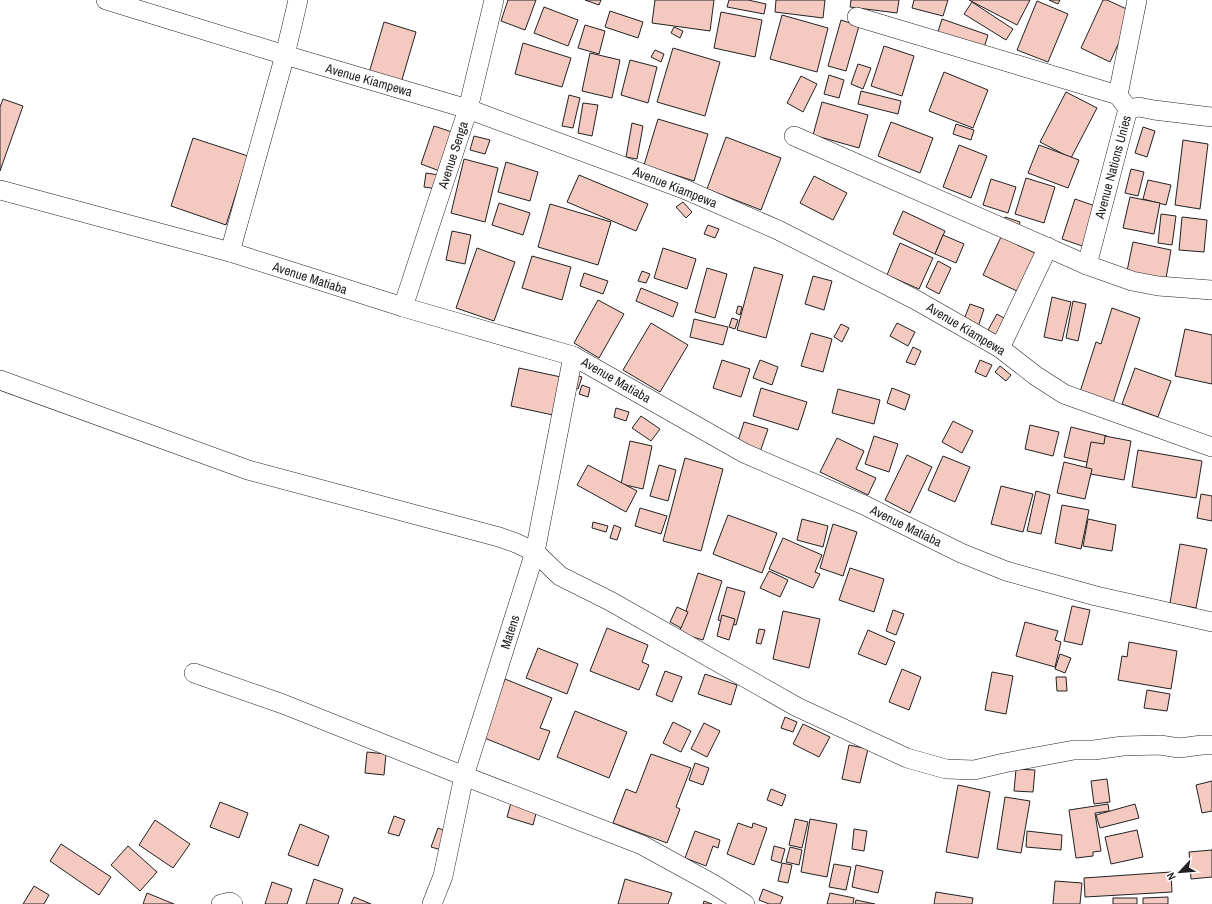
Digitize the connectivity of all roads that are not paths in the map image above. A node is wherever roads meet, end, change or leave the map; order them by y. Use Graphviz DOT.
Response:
graph roads {
  1 [pos="106,0"];
  2 [pos="298,0"];
  3 [pos="494,0"];
  4 [pos="1137,0"];
  5 [pos="856,17"];
  6 [pos="285,56"];
  7 [pos="1123,102"];
  8 [pos="468,109"];
  9 [pos="1212,117"];
  10 [pos="794,136"];
  11 [pos="0,190"];
  12 [pos="1048,246"];
  13 [pos="230,252"];
  14 [pos="1087,265"];
  15 [pos="1212,290"];
  16 [pos="403,307"];
  17 [pos="1000,348"];
  18 [pos="573,356"];
  19 [pos="0,380"];
  20 [pos="1212,447"];
  21 [pos="535,552"];
  22 [pos="1212,622"];
  23 [pos="194,673"];
  24 [pos="1212,745"];
  25 [pos="464,776"];
  26 [pos="221,904"];
  27 [pos="233,904"];
  28 [pos="432,904"];
  29 [pos="745,904"];
  1 -- 6 [label="street, Avenue Kiampewa"];
  2 -- 6 [label="street"];
  3 -- 8 [label="street, Avenue Senga"];
  4 -- 7 [label="street, Avenue Nations Unies"];
  5 -- 7 [label="street"];
  6 -- 8 [label="street, Avenue Kiampewa"];
  6 -- 13 [label="street"];
  7 -- 9 [label="street"];
  7 -- 14 [label="street, Avenue Nations Unies"];
  8 -- 16 [label="street, Avenue Senga"];
  8 -- 17 [label="street, Avenue Kiampewa"];
  10 -- 12 [label="street"];
  11 -- 13 [label="street, Avenue Matiaba"];
  12 -- 14 [label="street"];
  12 -- 17 [label="street"];
  13 -- 16 [label="street, Avenue Matiaba"];
  14 -- 15 [label="street"];
  16 -- 18 [label="street, Avenue Matiaba"];
  17 -- 20 [label="street, Avenue Kiampewa"];
  18 -- 21 [label="street, Matens"];
  18 -- 22 [label="street, Avenue Matiaba"];
  19 -- 21 [label="street"];
  21 -- 24 [label="street"];
  21 -- 25 [label="street, Matens"];
  23 -- 25 [label="street"];
  25 -- 28 [label="street, Matens"];
  25 -- 29 [label="street"];
  26 -- 27 [label="street"];
}
